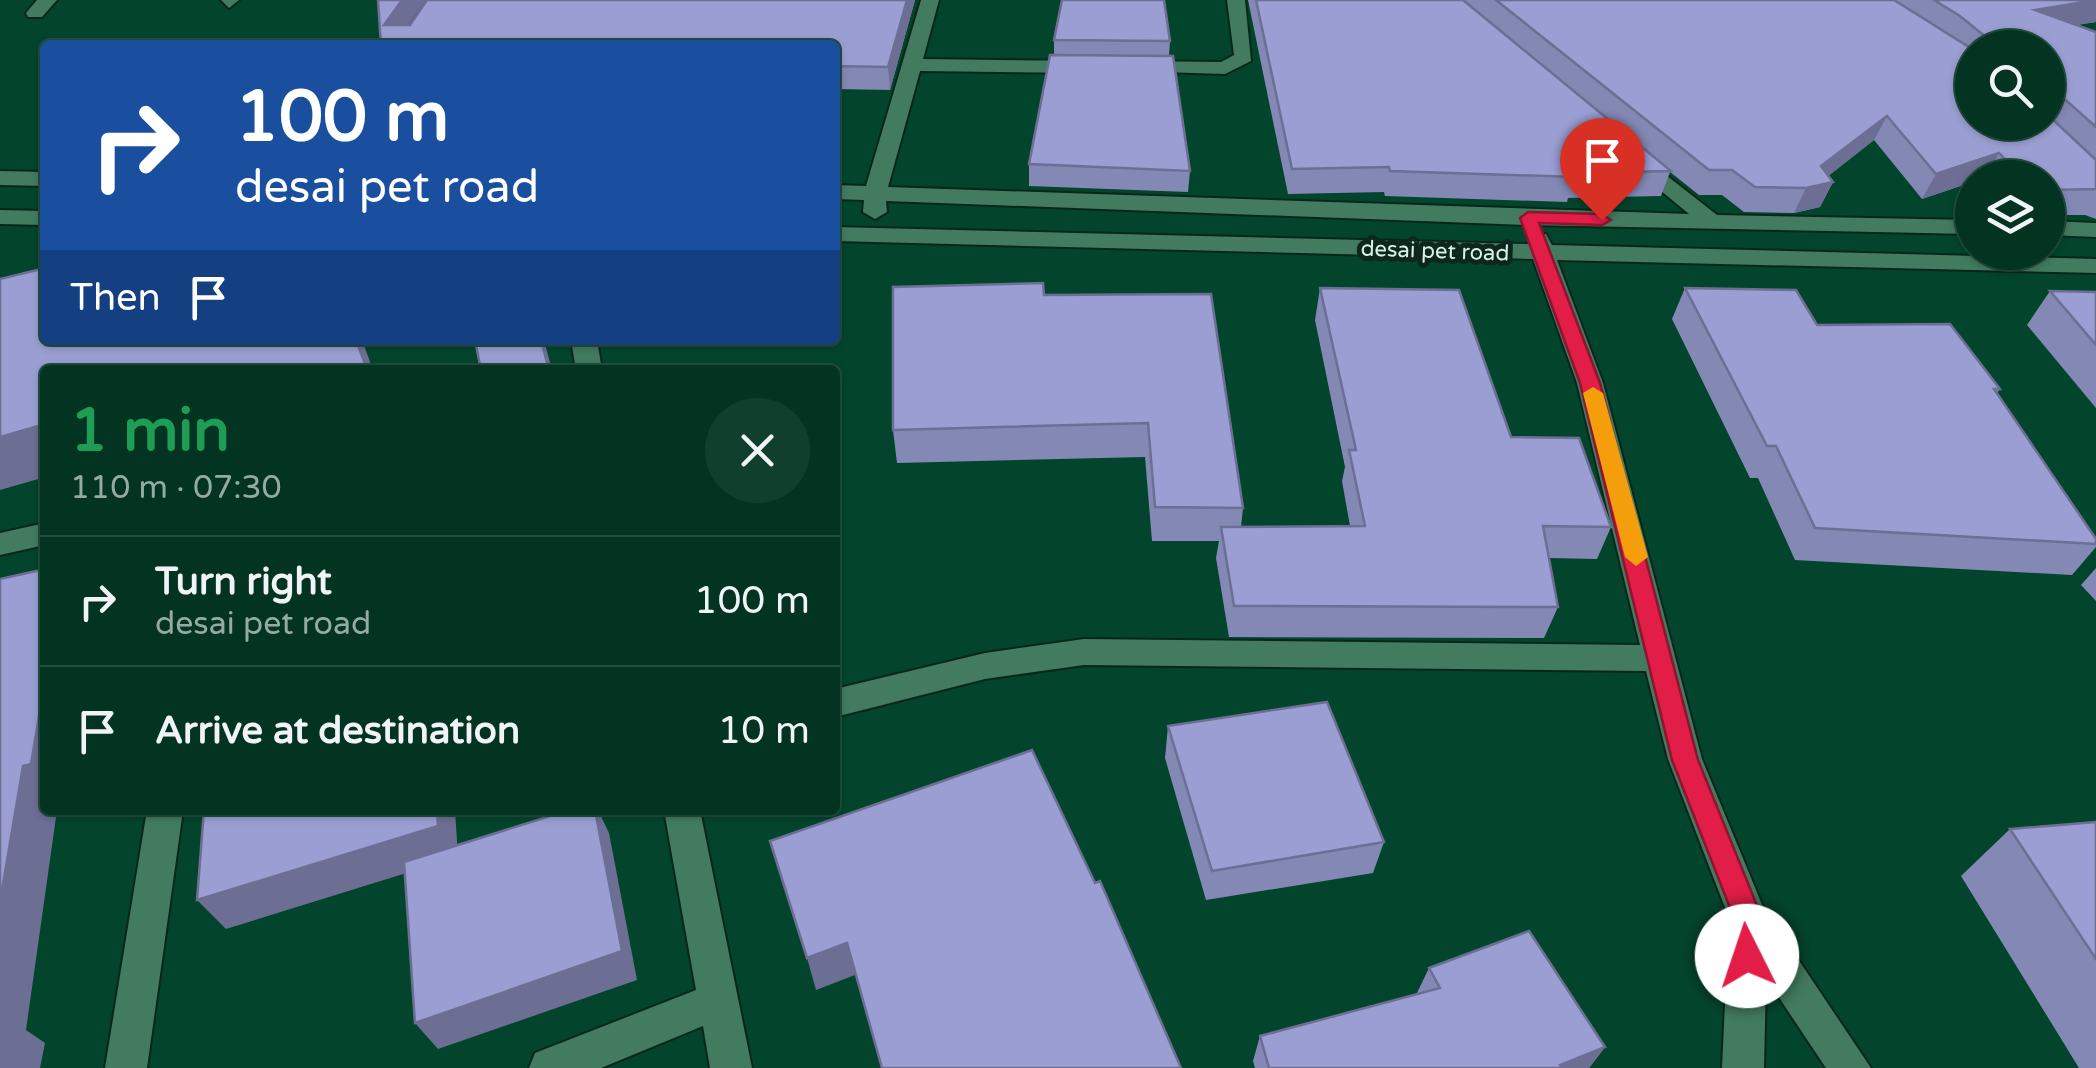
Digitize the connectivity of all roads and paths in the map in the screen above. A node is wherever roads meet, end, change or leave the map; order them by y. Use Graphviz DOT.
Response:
graph roads {
  1 [pos="930,0"];
  2 [pos="1236,0"];
  3 [pos="914,65"];
  4 [pos="1624,148"];
  5 [pos="0,178"];
  6 [pos="40,179"];
  7 [pos="840,192"];
  8 [pos="875,193"];
  9 [pos="0,217"];
  10 [pos="40,218"];
  11 [pos="1528,218"];
  12 [pos="1712,222"];
  13 [pos="1955,227"];
  14 [pos="2065,229"];
  15 [pos="2096,230"];
  16 [pos="840,234"];
  17 [pos="876,235"];
  18 [pos="1546,254"];
  19 [pos="2096,266"];
  20 [pos="40,535"];
  21 [pos="0,544"];
  22 [pos="1662,658"];
  23 [pos="840,702"];
  24 [pos="164,815"];
  25 [pos="683,815"];
  26 [pos="1748,918"];
  27 [pos="718,1000"];
  28 [pos="126,1068"];
  29 [pos="550,1068"];
  30 [pos="731,1068"];
  31 [pos="1743,1068"];
  32 [pos="1850,1068"];
  1 -- 3 [label="street"];
  2 -- 3 [label="street"];
  3 -- 8 [label="street"];
  4 -- 12 [label="street"];
  5 -- 6 [label="street"];
  7 -- 8 [label="street, desai pet road"];
  8 -- 11 [label="street, desai pet road"];
  8 -- 17 [label="street"];
  9 -- 10 [label="street"];
  11 -- 12 [label="street, desai pet road"];
  11 -- 18 [label="street"];
  12 -- 13 [label="street, desai pet road"];
  14 -- 15 [label="street"];
  16 -- 17 [label="street, desai pet road"];
  17 -- 18 [label="street, desai pet road"];
  18 -- 19 [label="street, desai pet road"];
  18 -- 22 [label="street"];
  20 -- 21 [label="street"];
  22 -- 23 [label="street"];
  22 -- 26 [label="street"];
  24 -- 28 [label="street"];
  25 -- 27 [label="street"];
  26 -- 31 [label="street"];
  26 -- 32 [label="street"];
  27 -- 29 [label="street"];
  27 -- 30 [label="street"];
}
